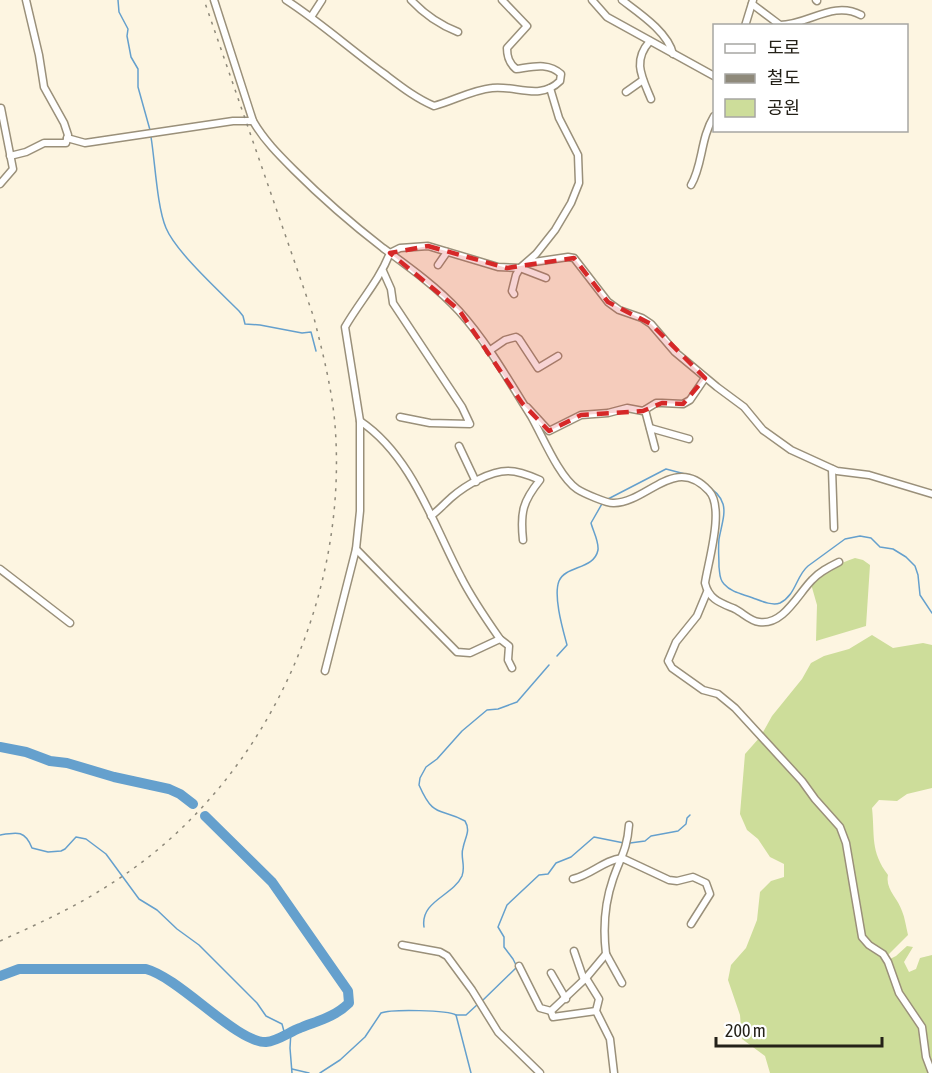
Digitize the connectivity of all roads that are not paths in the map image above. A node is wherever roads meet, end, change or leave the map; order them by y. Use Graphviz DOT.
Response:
graph roads {
  1 [pos="26,0"];
  2 [pos="214,0"];
  3 [pos="286,0"];
  4 [pos="322,0"];
  5 [pos="411,0"];
  6 [pos="502,0"];
  7 [pos="592,0"];
  8 [pos="622,0"];
  9 [pos="752,2"];
  10 [pos="861,15"];
  11 [pos="311,17"];
  12 [pos="746,24"];
  13 [pos="779,24"];
  14 [pos="783,24"];
  15 [pos="458,32"];
  16 [pos="650,40"];
  17 [pos="673,54"];
  18 [pos="713,75"];
  19 [pos="643,80"];
  20 [pos="550,88"];
  21 [pos="627,92"];
  22 [pos="651,99"];
  23 [pos="1,108"];
  24 [pos="713,118"];
  25 [pos="254,121"];
  26 [pos="67,138"];
  27 [pos="3,143"];
  28 [pos="10,156"];
  29 [pos="4,174"];
  30 [pos="0,184"];
  31 [pos="691,185"];
  32 [pos="447,252"];
  33 [pos="390,253"];
  34 [pos="527,262"];
  35 [pos="438,265"];
  36 [pos="520,268"];
  37 [pos="383,271"];
  38 [pos="546,278"];
  39 [pos="514,294"];
  40 [pos="489,351"];
  41 [pos="558,357"];
  42 [pos="705,378"];
  43 [pos="522,403"];
  44 [pos="645,410"];
  45 [pos="400,417"];
  46 [pos="360,422"];
  47 [pos="650,428"];
  48 [pos="689,439"];
  49 [pos="459,446"];
  50 [pos="655,448"];
  51 [pos="832,469"];
  52 [pos="476,482"];
  53 [pos="932,494"];
  54 [pos="431,516"];
  55 [pos="834,528"];
  56 [pos="523,540"];
  57 [pos="356,549"];
  58 [pos="839,562"];
  59 [pos="0,569"];
  60 [pos="707,592"];
  61 [pos="70,623"];
  62 [pos="500,639"];
  63 [pos="512,668"];
  64 [pos="325,671"];
  65 [pos="629,825"];
  66 [pos="622,858"];
  67 [pos="573,879"];
  68 [pos="691,924"];
  69 [pos="402,945"];
  70 [pos="574,951"];
  71 [pos="606,954"];
  72 [pos="519,966"];
  73 [pos="551,973"];
  74 [pos="585,979"];
  75 [pos="622,983"];
  76 [pos="566,999"];
  77 [pos="551,1011"];
  78 [pos="596,1011"];
  79 [pos="540,1073"];
  80 [pos="614,1073"];
  81 [pos="932,1073"];
  1 -- 26 [label="street"];
  2 -- 25 [label="street"];
  3 -- 11 [label="street"];
  4 -- 11 [label="street"];
  5 -- 15 [label="street"];
  6 -- 20 [label="street"];
  7 -- 16 [label="street"];
  8 -- 17 [label="street"];
  9 -- 12 [label="street"];
  9 -- 13 [label="street"];
  10 -- 14 [label="street"];
  11 -- 20 [label="street"];
  16 -- 17 [label="street"];
  16 -- 19 [label="street"];
  17 -- 18 [label="street"];
  19 -- 21 [label="street"];
  19 -- 22 [label="street"];
  20 -- 34 [label="street"];
  23 -- 27 [label="street"];
  24 -- 31 [label="street"];
  25 -- 26 [label="street"];
  25 -- 33 [label="street"];
  26 -- 28 [label="street"];
  27 -- 28 [label="street"];
  28 -- 29 [label="street"];
  29 -- 30 [label="street"];
  32 -- 33 [label="street"];
  32 -- 35 [label="street"];
  32 -- 36 [label="street"];
  33 -- 37 [label="street"];
  33 -- 40 [label="street"];
  34 -- 36 [label="street"];
  34 -- 42 [label="street"];
  36 -- 38 [label="street"];
  36 -- 39 [label="street"];
  37 -- 45 [label="street"];
  37 -- 46 [label="street"];
  40 -- 41 [label="street"];
  40 -- 43 [label="street"];
  42 -- 44 [label="street"];
  42 -- 51 [label="street"];
  43 -- 44 [label="street"];
  43 -- 60 [label="street"];
  44 -- 47 [label="street"];
  46 -- 54 [label="street"];
  46 -- 57 [label="street"];
  47 -- 48 [label="street"];
  47 -- 50 [label="street"];
  49 -- 52 [label="street"];
  51 -- 53 [label="street"];
  51 -- 55 [label="street"];
  52 -- 54 [label="street"];
  52 -- 56 [label="street"];
  54 -- 62 [label="street"];
  57 -- 62 [label="street"];
  57 -- 64 [label="street"];
  58 -- 60 [label="street"];
  59 -- 61 [label="street"];
  60 -- 81 [label="street"];
  62 -- 63 [label="street"];
  65 -- 66 [label="street"];
  66 -- 67 [label="street"];
  66 -- 68 [label="street"];
  66 -- 71 [label="street"];
  69 -- 79 [label="street"];
  70 -- 74 [label="street"];
  71 -- 74 [label="street"];
  71 -- 75 [label="street"];
  72 -- 77 [label="street"];
  73 -- 76 [label="street"];
  74 -- 76 [label="street"];
  74 -- 78 [label="street"];
  76 -- 77 [label="street"];
  77 -- 78 [label="street"];
  78 -- 80 [label="street"];
}
